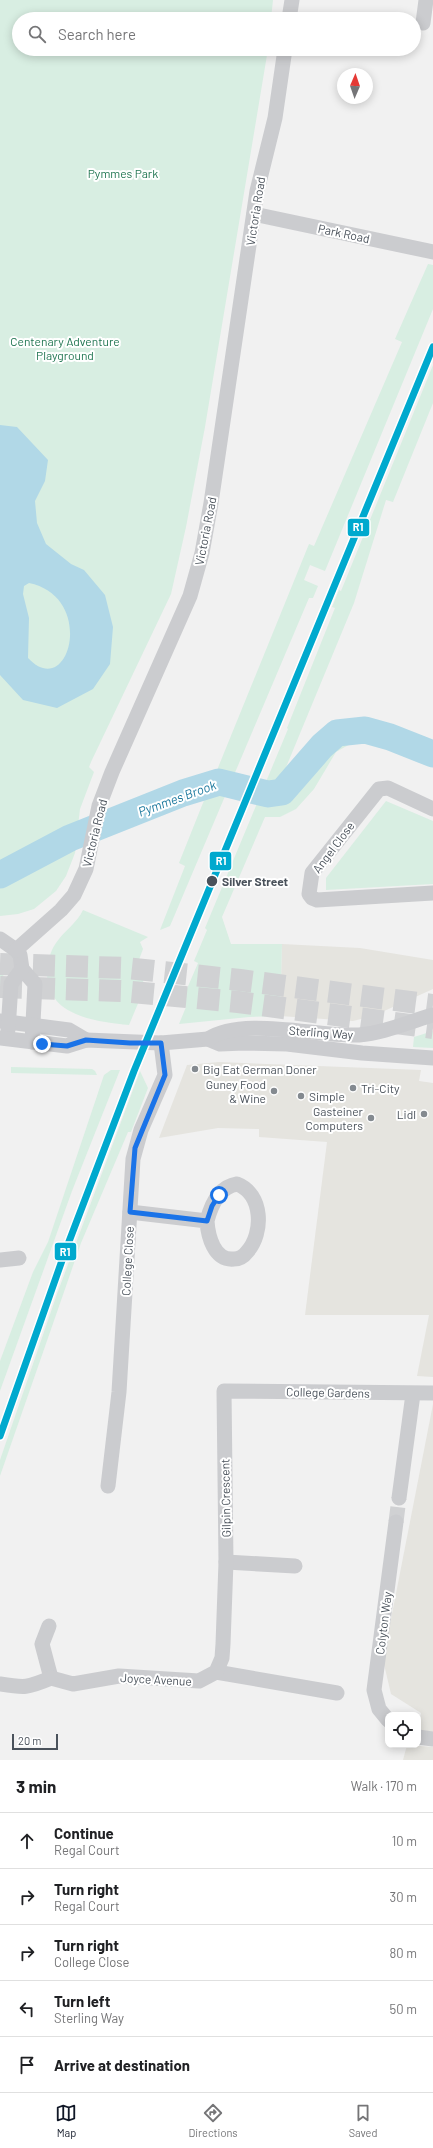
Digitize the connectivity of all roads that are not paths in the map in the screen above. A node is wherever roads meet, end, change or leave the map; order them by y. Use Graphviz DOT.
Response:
graph roads {
  1 [pos="292,0"];
  2 [pos="426,0"];
  3 [pos="290,12"];
  4 [pos="423,23"];
  5 [pos="283,56"];
  6 [pos="254,214"];
  7 [pos="433,252"];
  8 [pos="433,809"];
  9 [pos="433,893"];
  10 [pos="0,939"];
  11 [pos="16,950"];
  12 [pos="22,968"];
  13 [pos="433,1015"];
  14 [pos="4,1021"];
  15 [pos="34,1025"];
  16 [pos="4,1038"];
  17 [pos="208,1039"];
  18 [pos="86,1040"];
  19 [pos="32,1042"];
  20 [pos="161,1043"];
  21 [pos="433,1058"];
  22 [pos="130,1212"];
  23 [pos="207,1221"];
  24 [pos="19,1258"];
  25 [pos="0,1260"];
  26 [pos="224,1391"];
  27 [pos="433,1393"];
  28 [pos="413,1394"];
  29 [pos="108,1486"];
  30 [pos="400,1498"];
  31 [pos="396,1522"];
  32 [pos="226,1562"];
  33 [pos="295,1566"];
  34 [pos="49,1626"];
  35 [pos="216,1672"];
  36 [pos="51,1678"];
  37 [pos="0,1684"];
  38 [pos="337,1693"];
  39 [pos="385,1716"];
  40 [pos="421,1737"];
  41 [pos="433,1739"];
  1 -- 3 [label="street"];
  2 -- 4 [label="street"];
  5 -- 6 [label="street, Victoria Road"];
  6 -- 7 [label="street, Park Road"];
  6 -- 11 [label="street, Victoria Road"];
  8 -- 9 [label="street, Angel Close"];
  10 -- 11 [label="street"];
  11 -- 12 [label="street"];
  12 -- 14 [label="street"];
  12 -- 15 [label="street"];
  13 -- 17 [label="street, Sterling Way"];
  14 -- 15 [label="street, Sterling Way"];
  14 -- 16 [label="street"];
  15 -- 18 [label="street, Sterling Way"];
  15 -- 19 [label="street"];
  16 -- 19 [label="street, Sterling Way"];
  17 -- 20 [label="street, Sterling Way"];
  17 -- 21 [label="street, Sterling Way"];
  18 -- 19 [label="street, Sterling Way"];
  18 -- 20 [label="street, Sterling Way"];
  20 -- 22 [label="street, College Close"];
  22 -- 23 [label="street"];
  22 -- 29 [label="street, College Close"];
  23 -- 23 [label="street"];
  24 -- 25 [label="street"];
  26 -- 28 [label="street, College Gardens"];
  26 -- 32 [label="street, Gilpin Crescent"];
  27 -- 28 [label="street, College Gardens"];
  28 -- 30 [label="street"];
  31 -- 39 [label="street, Colyton Way"];
  32 -- 33 [label="street"];
  32 -- 35 [label="street, Gilpin Crescent"];
  34 -- 36 [label="street"];
  35 -- 36 [label="street, Joyce Avenue"];
  35 -- 38 [label="street"];
  36 -- 37 [label="street"];
  40 -- 41 [label="street"];
}
